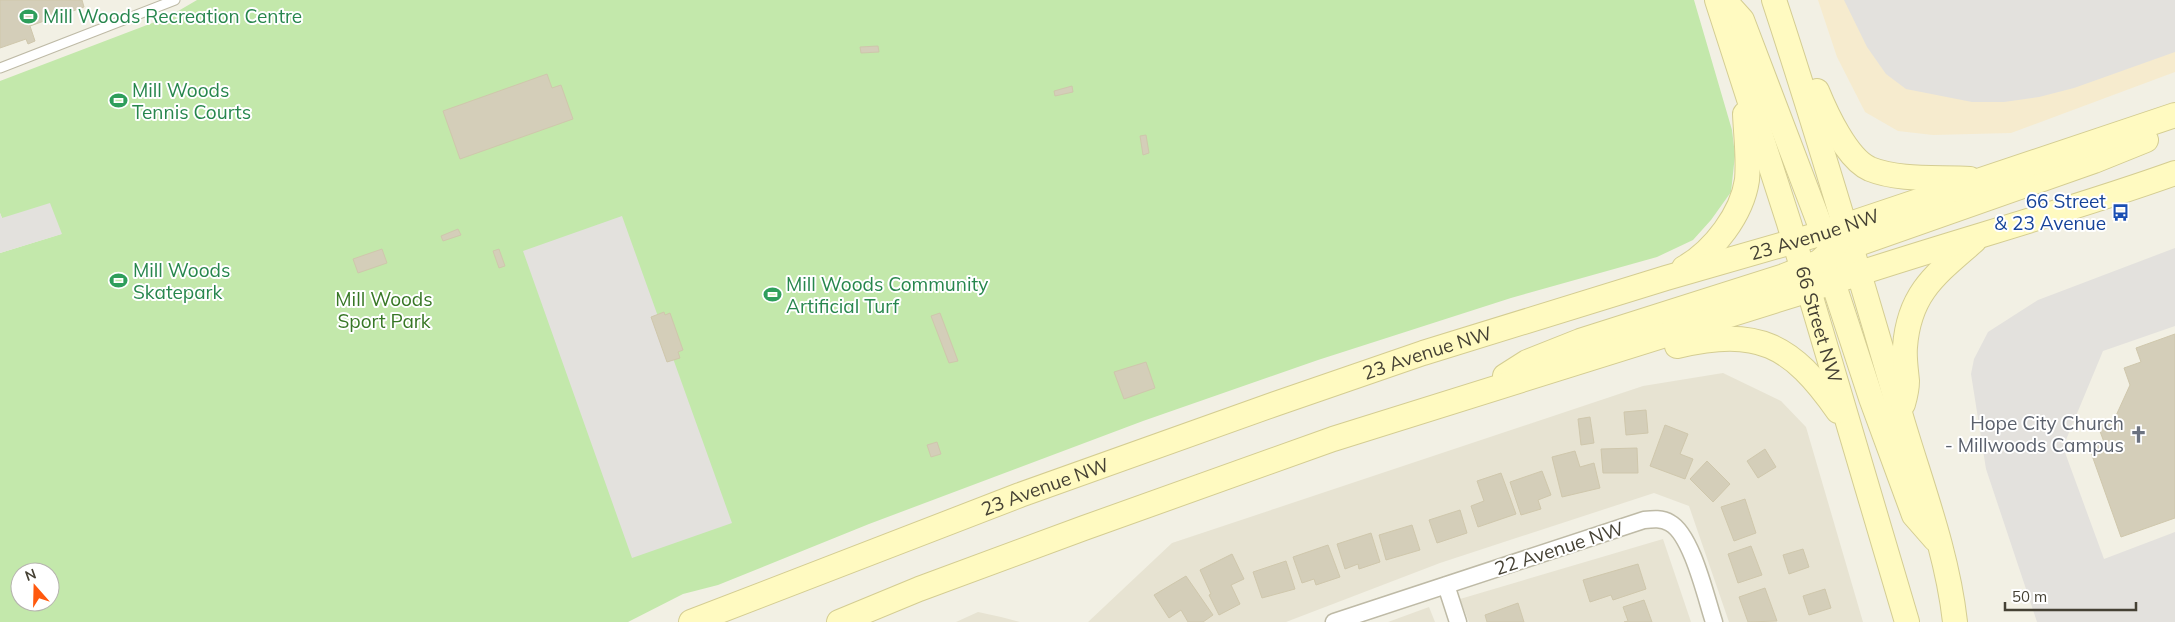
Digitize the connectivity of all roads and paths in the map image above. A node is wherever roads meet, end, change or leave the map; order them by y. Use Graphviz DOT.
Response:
graph roads {
  1 [pos="174,0"];
  2 [pos="1717,0"];
  3 [pos="1724,0"];
  4 [pos="1774,0"];
  5 [pos="1785,33"];
  6 [pos="0,68"];
  7 [pos="1744,88"];
  8 [pos="2175,115"];
  9 [pos="2175,127"];
  10 [pos="2175,173"];
  11 [pos="1981,180"];
  12 [pos="1979,236"];
  13 [pos="1794,241"];
  14 [pos="1829,258"];
  15 [pos="1860,272"];
  16 [pos="1666,278"];
  17 [pos="1608,353"];
  18 [pos="1479,394"];
  19 [pos="1901,416"];
  20 [pos="1848,425"];
  21 [pos="1940,544"];
  22 [pos="1446,585"];
  23 [pos="691,622"];
  24 [pos="839,622"];
  25 [pos="1334,622"];
  26 [pos="1458,622"];
  27 [pos="1714,622"];
  28 [pos="1907,622"];
  29 [pos="1955,622"];
  1 -- 6 [label="lane"];
  2 -- 7 [label="main road, 66 Street NW"];
  3 -- 14 [label="main road"];
  4 -- 5 [label="main road, 66 Street NW"];
  5 -- 11 [label="main road"];
  5 -- 14 [label="main road, 66 Street NW"];
  7 -- 13 [label="main road, 66 Street NW"];
  7 -- 16 [label="main road"];
  8 -- 11 [label="main road, 23 Avenue NW"];
  9 -- 14 [label="main road"];
  10 -- 12 [label="main road"];
  11 -- 14 [label="main road, 23 Avenue NW"];
  12 -- 15 [label="main road"];
  12 -- 19 [label="main road"];
  13 -- 14 [label="main road, 66 Street NW"];
  13 -- 16 [label="main road, 23 Avenue NW"];
  14 -- 15 [label="main road, 66 Street NW"];
  14 -- 17 [label="main road, 23 Avenue NW"];
  14 -- 18 [label="main road"];
  14 -- 20 [label="main road, 66 Street NW"];
  14 -- 21 [label="main road"];
  15 -- 19 [label="main road, 66 Street NW"];
  16 -- 23 [label="main road, 23 Avenue NW"];
  17 -- 18 [label="main road, 23 Avenue NW"];
  17 -- 20 [label="main road"];
  18 -- 24 [label="main road, 23 Avenue NW"];
  19 -- 21 [label="main road, 66 Street NW"];
  20 -- 28 [label="main road, 66 Street NW"];
  21 -- 29 [label="main road, 66 Street NW"];
  22 -- 25 [label="street, 22 Avenue NW"];
  22 -- 26 [label="street"];
  22 -- 27 [label="street, 22 Avenue NW"];
}
